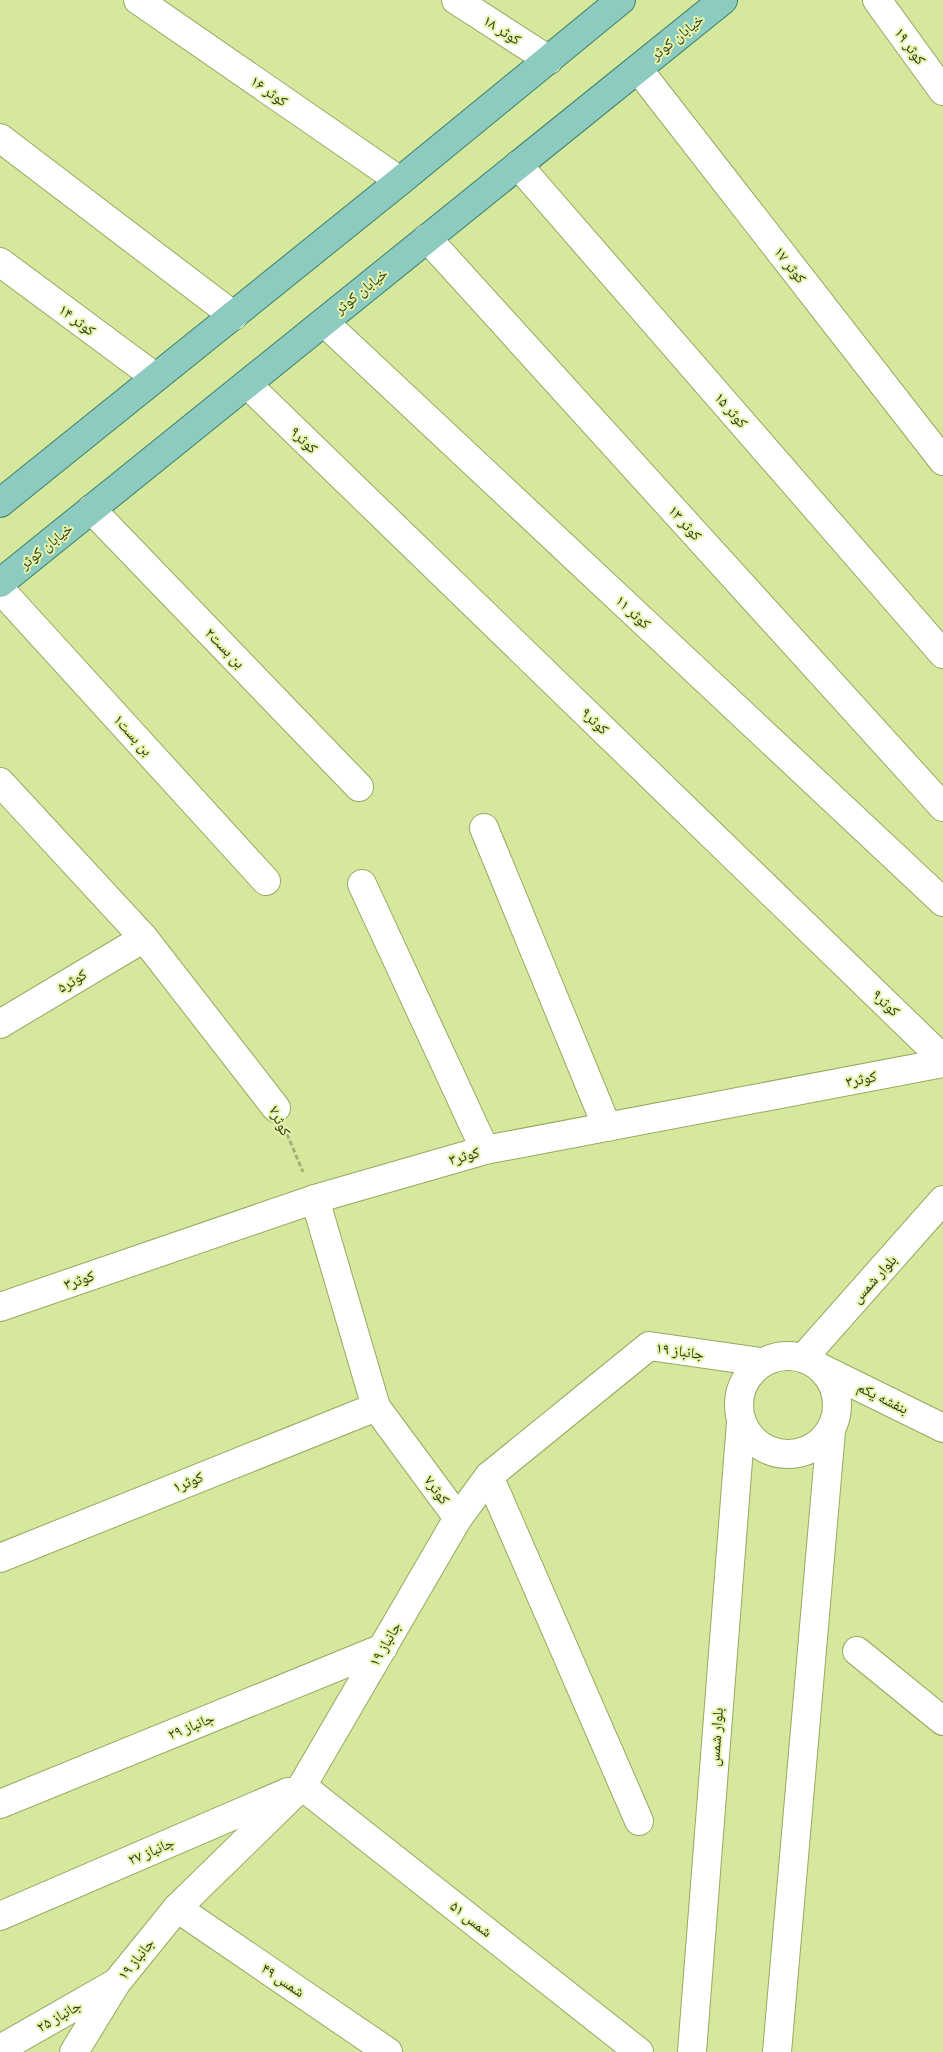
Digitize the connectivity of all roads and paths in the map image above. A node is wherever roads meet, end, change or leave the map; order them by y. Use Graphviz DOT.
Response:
graph roads {
  1 [pos="138,0"];
  2 [pos="456,0"];
  3 [pos="724,0"];
  4 [pos="877,0"];
  5 [pos="614,2"];
  6 [pos="549,60"];
  7 [pos="638,69"];
  8 [pos="943,91"];
  9 [pos="0,138"];
  10 [pos="518,165"];
  11 [pos="400,182"];
  12 [pos="427,238"];
  13 [pos="0,262"];
  14 [pos="234,316"];
  15 [pos="324,322"];
  16 [pos="155,378"];
  17 [pos="247,384"];
  18 [pos="943,460"];
  19 [pos="4,493"];
  20 [pos="92,510"];
  21 [pos="0,583"];
  22 [pos="0,589"];
  23 [pos="943,654"];
  24 [pos="0,782"];
  25 [pos="359,787"];
  26 [pos="943,807"];
  27 [pos="484,828"];
  28 [pos="266,881"];
  29 [pos="362,884"];
  30 [pos="943,902"];
  31 [pos="144,938"];
  32 [pos="0,1024"];
  33 [pos="943,1059"];
  34 [pos="943,1063"];
  35 [pos="276,1108"];
  36 [pos="607,1127"];
  37 [pos="485,1150"];
  38 [pos="315,1199"];
  39 [pos="943,1200"];
  40 [pos="0,1307"];
  41 [pos="761,1362"];
  42 [pos="814,1363"];
  43 [pos="376,1407"];
  44 [pos="741,1422"];
  45 [pos="943,1428"];
  46 [pos="831,1431"];
  47 [pos="489,1476"];
  48 [pos="458,1518"];
  49 [pos="0,1558"];
  50 [pos="383,1648"];
  51 [pos="857,1652"];
  52 [pos="943,1721"];
  53 [pos="302,1786"];
  54 [pos="0,1804"];
  55 [pos="639,1821"];
  56 [pos="177,1908"];
  57 [pos="0,1916"];
  58 [pos="117,1982"];
  59 [pos="0,2049"];
  60 [pos="74,2052"];
  61 [pos="388,2052"];
  62 [pos="639,2052"];
  63 [pos="692,2052"];
  64 [pos="777,2052"];
  1 -- 11 [label="street, کوثر ۱۶"];
  2 -- 6 [label="street, کوثر ۱۸"];
  3 -- 7 [label="main road, خیابان کوثر"];
  4 -- 8 [label="street, کوثر ۱۹"];
  5 -- 6 [label="main road"];
  6 -- 11 [label="main road"];
  7 -- 10 [label="main road, خیابان کوثر"];
  7 -- 18 [label="street, کوثر ۱۷"];
  9 -- 14 [label="street"];
  10 -- 12 [label="main road, خیابان کوثر"];
  10 -- 23 [label="street, کوثر ۱۵"];
  11 -- 14 [label="main road"];
  12 -- 15 [label="main road, خیابان کوثر"];
  12 -- 26 [label="street, کوثر ۱۳"];
  13 -- 16 [label="street, کوثر ۱۴"];
  14 -- 16 [label="main road"];
  15 -- 17 [label="main road, خیابان کوثر"];
  15 -- 30 [label="street, کوثر ۱۱"];
  16 -- 19 [label="main road"];
  17 -- 20 [label="main road, خیابان کوثر"];
  17 -- 33 [label="street, کوثر۹"];
  20 -- 21 [label="main road, خیابان کوثر"];
  20 -- 25 [label="street, بن بست۲"];
  22 -- 28 [label="street, بن بست۱"];
  24 -- 31 [label="street, کوثر۷"];
  27 -- 36 [label="street"];
  29 -- 37 [label="street"];
  31 -- 32 [label="street, کوثر۵"];
  31 -- 35 [label="street, کوثر۷"];
  34 -- 36 [label="street, کوثر۳"];
  35 -- 38 [label="path, کوثر۷"];
  36 -- 37 [label="street, کوثر۳"];
  37 -- 38 [label="street, کوثر۳"];
  38 -- 40 [label="street, کوثر۳"];
  38 -- 43 [label="street, کوثر۷"];
  39 -- 42 [label="street, بلوار شمس"];
  41 -- 42 [label="street"];
  41 -- 44 [label="street"];
  41 -- 47 [label="street, جانباز ۱۹"];
  42 -- 45 [label="street, بنفشه یکم"];
  42 -- 46 [label="street"];
  43 -- 48 [label="street, کوثر۷"];
  43 -- 49 [label="street, کوثر۱"];
  44 -- 46 [label="street"];
  44 -- 63 [label="street, بلوار شمس"];
  46 -- 64 [label="street"];
  47 -- 48 [label="street, جانباز ۱۹"];
  47 -- 55 [label="street"];
  48 -- 50 [label="street, جانباز ۱۹"];
  50 -- 53 [label="street, جانباز ۱۹"];
  50 -- 54 [label="street, جانباز ۲۹"];
  51 -- 52 [label="street"];
  53 -- 56 [label="street, جانباز ۱۹"];
  53 -- 57 [label="street, جانباز ۲۷"];
  53 -- 62 [label="street, شمس ۵۱"];
  56 -- 58 [label="street, جانباز ۱۹"];
  56 -- 61 [label="street, شمس ۴۹"];
  58 -- 59 [label="street, جانباز ۲۵"];
  58 -- 60 [label="street, جانباز ۱۹"];
}
